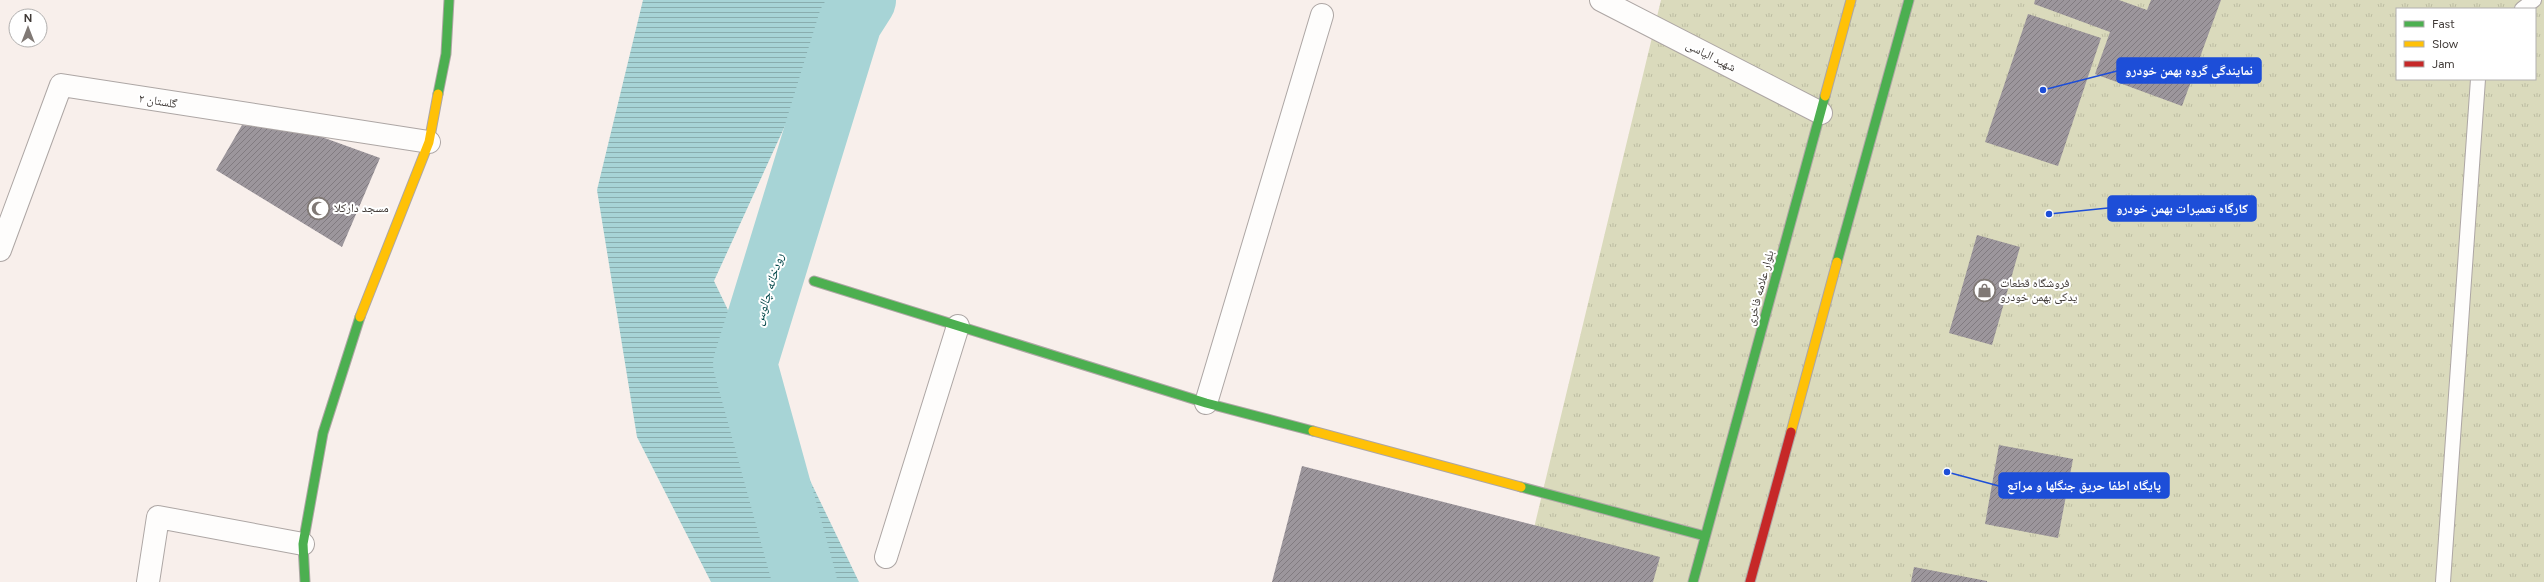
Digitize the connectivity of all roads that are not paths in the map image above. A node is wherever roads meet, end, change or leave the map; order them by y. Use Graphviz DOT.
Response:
graph roads {
  1 [pos="449,0"];
  2 [pos="1601,0"];
  3 [pos="1851,0"];
  4 [pos="1909,0"];
  5 [pos="2534,0"];
  6 [pos="2523,8"];
  7 [pos="1322,15"];
  8 [pos="2478,80"];
  9 [pos="1821,113"];
  10 [pos="430,142"];
  11 [pos="0,250"];
  12 [pos="814,281"];
  13 [pos="958,326"];
  14 [pos="1206,403"];
  15 [pos="1705,536"];
  16 [pos="303,544"];
  17 [pos="886,557"];
  18 [pos="148,582"];
  19 [pos="305,582"];
  20 [pos="1693,582"];
  21 [pos="1750,582"];
  22 [pos="2443,582"];
  1 -- 10 [label="main road"];
  2 -- 9 [label="street, شهید الیاسی"];
  3 -- 9 [label="main road, بلوار علامه فاخری"];
  4 -- 21 [label="main road"];
  5 -- 6 [label="lane"];
  7 -- 14 [label="street"];
  8 -- 22 [label="lane"];
  9 -- 15 [label="main road, بلوار علامه فاخری"];
  10 -- 11 [label="street, گلستان ۲"];
  10 -- 16 [label="main road"];
  12 -- 13 [label="main road"];
  13 -- 14 [label="main road"];
  13 -- 17 [label="street"];
  14 -- 15 [label="main road"];
  15 -- 20 [label="main road, بلوار علامه فاخری"];
  16 -- 18 [label="street"];
  16 -- 19 [label="main road"];
}
